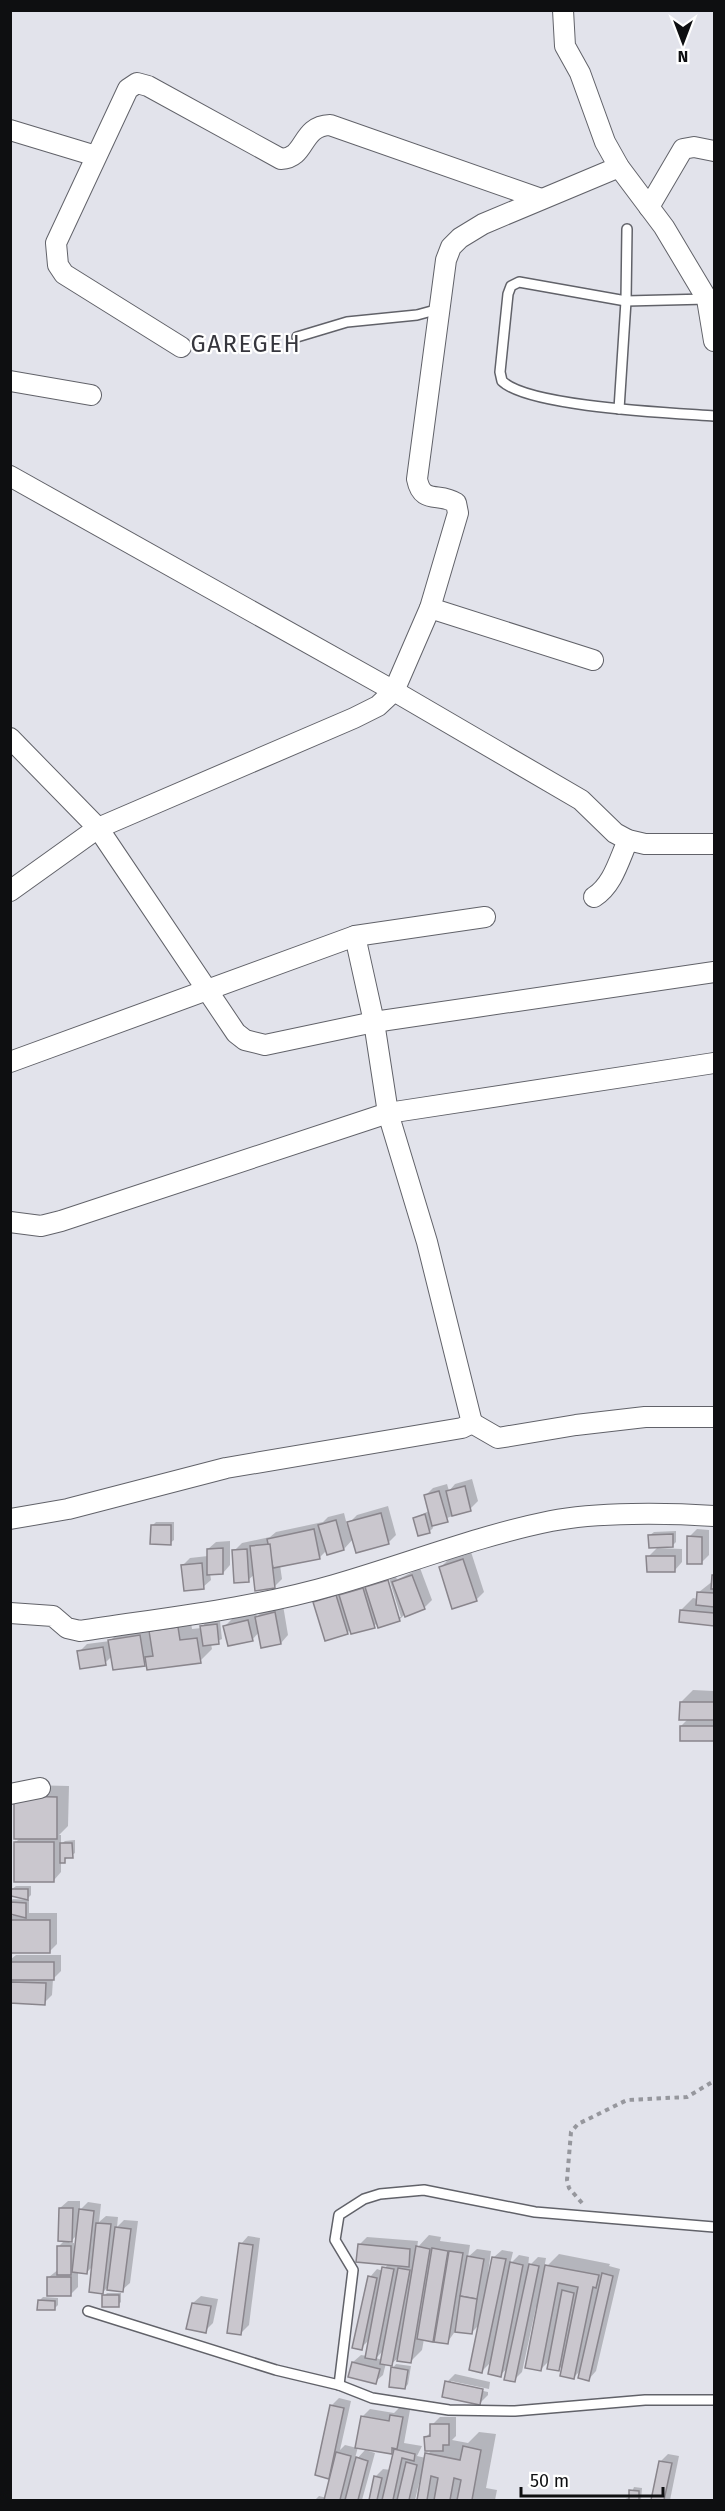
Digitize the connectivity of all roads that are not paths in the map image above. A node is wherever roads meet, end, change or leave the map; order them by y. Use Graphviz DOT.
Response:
graph roads {
  1 [pos="563,10"];
  2 [pos="10,130"];
  3 [pos="714,151"];
  4 [pos="96,156"];
  5 [pos="619,167"];
  6 [pos="541,199"];
  7 [pos="649,207"];
  8 [pos="627,229"];
  9 [pos="706,299"];
  10 [pos="626,301"];
  11 [pos="439,309"];
  12 [pos="297,337"];
  13 [pos="714,340"];
  14 [pos="181,347"];
  15 [pos="10,381"];
  16 [pos="91,395"];
  17 [pos="619,409"];
  18 [pos="714,416"];
  19 [pos="10,476"];
  20 [pos="430,608"];
  21 [pos="593,660"];
  22 [pos="394,691"];
  23 [pos="10,738"];
  24 [pos="98,828"];
  25 [pos="628,840"];
  26 [pos="714,844"];
  27 [pos="10,891"];
  28 [pos="594,897"];
  29 [pos="485,917"];
  30 [pos="355,936"];
  31 [pos="714,972"];
  32 [pos="206,991"];
  33 [pos="374,1022"];
  34 [pos="10,1062"];
  35 [pos="714,1063"];
  36 [pos="388,1113"];
  37 [pos="10,1222"];
  38 [pos="714,1417"];
  39 [pos="472,1423"];
  40 [pos="714,1516"];
  41 [pos="10,1519"];
  42 [pos="10,1613"];
  43 [pos="40,1788"];
  44 [pos="10,1794"];
  45 [pos="714,2227"];
  46 [pos="88,2311"];
  47 [pos="339,2385"];
  48 [pos="714,2400"];
  1 -- 5 [label="street"];
  2 -- 4 [label="street"];
  3 -- 7 [label="street"];
  4 -- 6 [label="street"];
  4 -- 14 [label="street"];
  5 -- 6 [label="street"];
  5 -- 7 [label="street"];
  6 -- 11 [label="street"];
  7 -- 9 [label="street"];
  8 -- 10 [label="lane"];
  9 -- 10 [label="lane"];
  9 -- 13 [label="street"];
  10 -- 17 [label="lane"];
  10 -- 17 [label="lane"];
  11 -- 12 [label="lane"];
  11 -- 20 [label="street"];
  15 -- 16 [label="street"];
  17 -- 18 [label="lane"];
  19 -- 22 [label="street"];
  20 -- 21 [label="street"];
  20 -- 22 [label="street"];
  22 -- 24 [label="street"];
  22 -- 25 [label="street"];
  23 -- 24 [label="street"];
  24 -- 27 [label="street"];
  24 -- 32 [label="street"];
  25 -- 26 [label="street"];
  25 -- 28 [label="street"];
  29 -- 30 [label="street"];
  30 -- 32 [label="street"];
  30 -- 33 [label="street"];
  31 -- 33 [label="street"];
  32 -- 33 [label="street"];
  32 -- 34 [label="street"];
  33 -- 36 [label="street"];
  35 -- 36 [label="street"];
  36 -- 37 [label="street"];
  36 -- 39 [label="street"];
  38 -- 39 [label="street"];
  39 -- 41 [label="street"];
  40 -- 42 [label="street"];
  43 -- 44 [label="street"];
  45 -- 47 [label="lane"];
  46 -- 47 [label="lane"];
  47 -- 48 [label="lane"];
}
